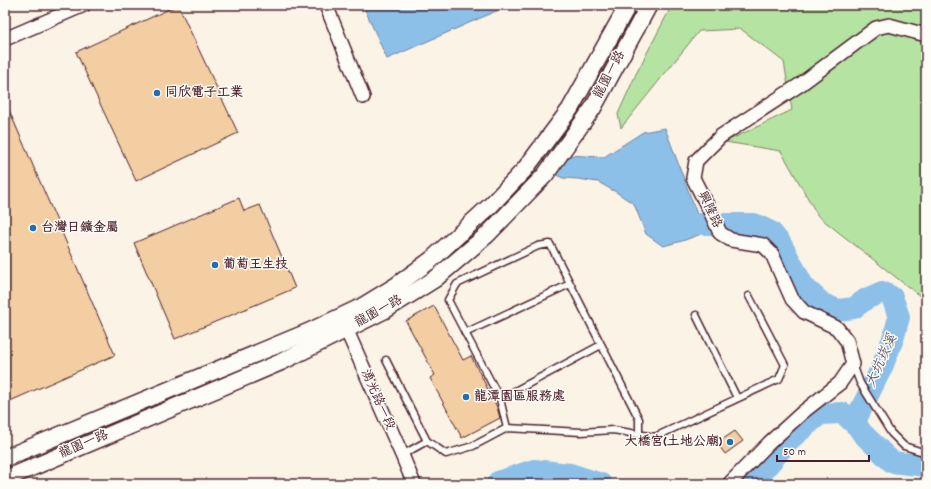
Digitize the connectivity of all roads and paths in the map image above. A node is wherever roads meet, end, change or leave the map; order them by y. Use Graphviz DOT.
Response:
graph roads {
  1 [pos="84,5"];
  2 [pos="326,5"];
  3 [pos="628,5"];
  4 [pos="644,7"];
  5 [pos="926,35"];
  6 [pos="5,38"];
  7 [pos="363,97"];
  8 [pos="570,284"];
  9 [pos="749,296"];
  10 [pos="696,315"];
  11 [pos="343,324"];
  12 [pos="465,334"];
  13 [pos="601,345"];
  14 [pos="386,360"];
  15 [pos="853,364"];
  16 [pos="737,398"];
  17 [pos="500,399"];
  18 [pos="507,428"];
  19 [pos="640,435"];
  20 [pos="427,441"];
  21 [pos="926,453"];
  22 [pos="402,455"];
  23 [pos="5,458"];
  24 [pos="5,479"];
  25 [pos="414,484"];
  26 [pos="729,484"];
  1 -- 6 [label="street"];
  2 -- 7 [label="street"];
  3 -- 11 [label="street, 龍園一路"];
  4 -- 11 [label="street, 龍園一路"];
  5 -- 15 [label="street, 興隆路"];
  8 -- 12 [label="lane"];
  8 -- 12 [label="lane"];
  8 -- 13 [label="lane"];
  9 -- 16 [label="lane"];
  10 -- 16 [label="lane"];
  11 -- 22 [label="street, 湧光路一段"];
  11 -- 23 [label="street, 龍園一路"];
  11 -- 24 [label="street, 龍園一路"];
  12 -- 17 [label="lane"];
  13 -- 17 [label="lane"];
  13 -- 19 [label="lane"];
  14 -- 20 [label="lane"];
  15 -- 21 [label="lane"];
  15 -- 26 [label="street"];
  16 -- 19 [label="lane"];
  17 -- 18 [label="lane"];
  18 -- 19 [label="lane"];
  18 -- 20 [label="lane"];
  20 -- 22 [label="lane"];
  22 -- 25 [label="street, 湧光路一段"];
}
